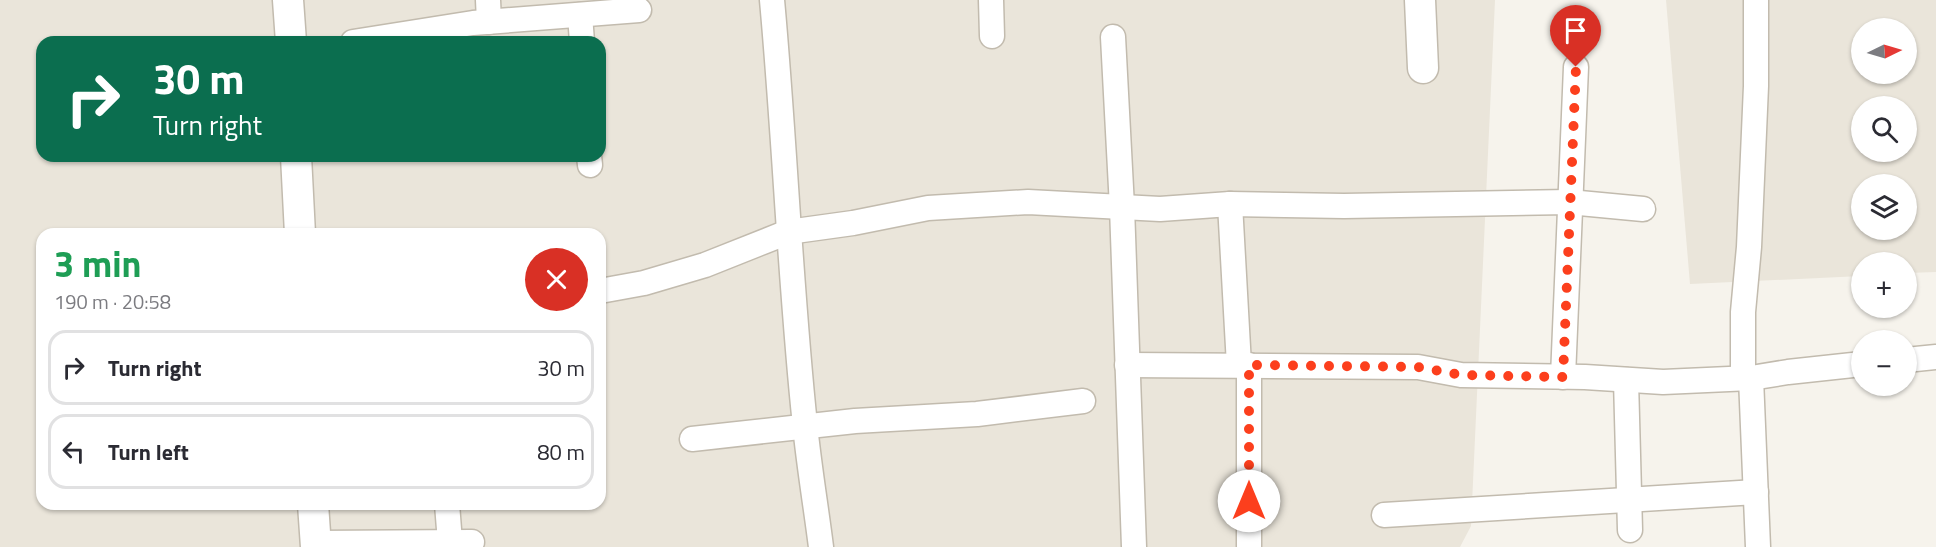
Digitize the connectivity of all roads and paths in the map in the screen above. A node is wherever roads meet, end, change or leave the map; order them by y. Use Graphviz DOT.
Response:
graph roads {
  1 [pos="288,0"];
  2 [pos="772,0"];
  3 [pos="991,0"];
  4 [pos="1420,0"];
  5 [pos="1756,0"];
  6 [pos="639,10"];
  7 [pos="488,11"];
  8 [pos="580,15"];
  9 [pos="291,36"];
  10 [pos="379,36"];
  11 [pos="582,36"];
  12 [pos="992,36"];
  13 [pos="1113,37"];
  14 [pos="1576,67"];
  15 [pos="1423,68"];
  16 [pos="296,162"];
  17 [pos="1569,202"];
  18 [pos="1230,204"];
  19 [pos="1122,207"];
  20 [pos="1643,209"];
  21 [pos="300,228"];
  22 [pos="788,232"];
  23 [pos="606,290"];
  24 [pos="1936,357"];
  25 [pos="1917,359"];
  26 [pos="1127,365"];
  27 [pos="1244,365"];
  28 [pos="1851,365"];
  29 [pos="1563,377"];
  30 [pos="1747,378"];
  31 [pos="1626,380"];
  32 [pos="1083,401"];
  33 [pos="805,427"];
  34 [pos="692,439"];
  35 [pos="1755,492"];
  36 [pos="1628,500"];
  37 [pos="313,510"];
  38 [pos="449,510"];
  39 [pos="1384,515"];
  40 [pos="1630,530"];
  41 [pos="460,543"];
  42 [pos="316,545"];
  43 [pos="821,547"];
  44 [pos="1134,547"];
  45 [pos="1249,547"];
  46 [pos="1758,547"];
  1 -- 9 [label="street"];
  2 -- 22 [label="street"];
  3 -- 12 [label="street"];
  4 -- 15 [label="street"];
  5 -- 30 [label="street"];
  6 -- 8 [label="street"];
  7 -- 8 [label="street"];
  7 -- 10 [label="street"];
  8 -- 11 [label="street"];
  13 -- 19 [label="street"];
  14 -- 17 [label="street"];
  16 -- 21 [label="street"];
  17 -- 18 [label="street"];
  17 -- 20 [label="street"];
  17 -- 29 [label="street"];
  18 -- 19 [label="street"];
  18 -- 27 [label="street"];
  19 -- 22 [label="street"];
  19 -- 26 [label="street"];
  22 -- 23 [label="street"];
  22 -- 33 [label="street"];
  24 -- 25 [label="street"];
  26 -- 27 [label="street"];
  26 -- 44 [label="street"];
  27 -- 29 [label="street"];
  27 -- 45 [label="street"];
  28 -- 30 [label="street"];
  29 -- 31 [label="street"];
  30 -- 31 [label="street"];
  30 -- 35 [label="street"];
  31 -- 36 [label="street"];
  32 -- 33 [label="street"];
  33 -- 34 [label="street"];
  33 -- 43 [label="street"];
  35 -- 36 [label="street"];
  35 -- 46 [label="street"];
  36 -- 39 [label="street"];
  36 -- 40 [label="street"];
  37 -- 42 [label="street"];
  38 -- 41 [label="street"];
  41 -- 42 [label="street"];
}
